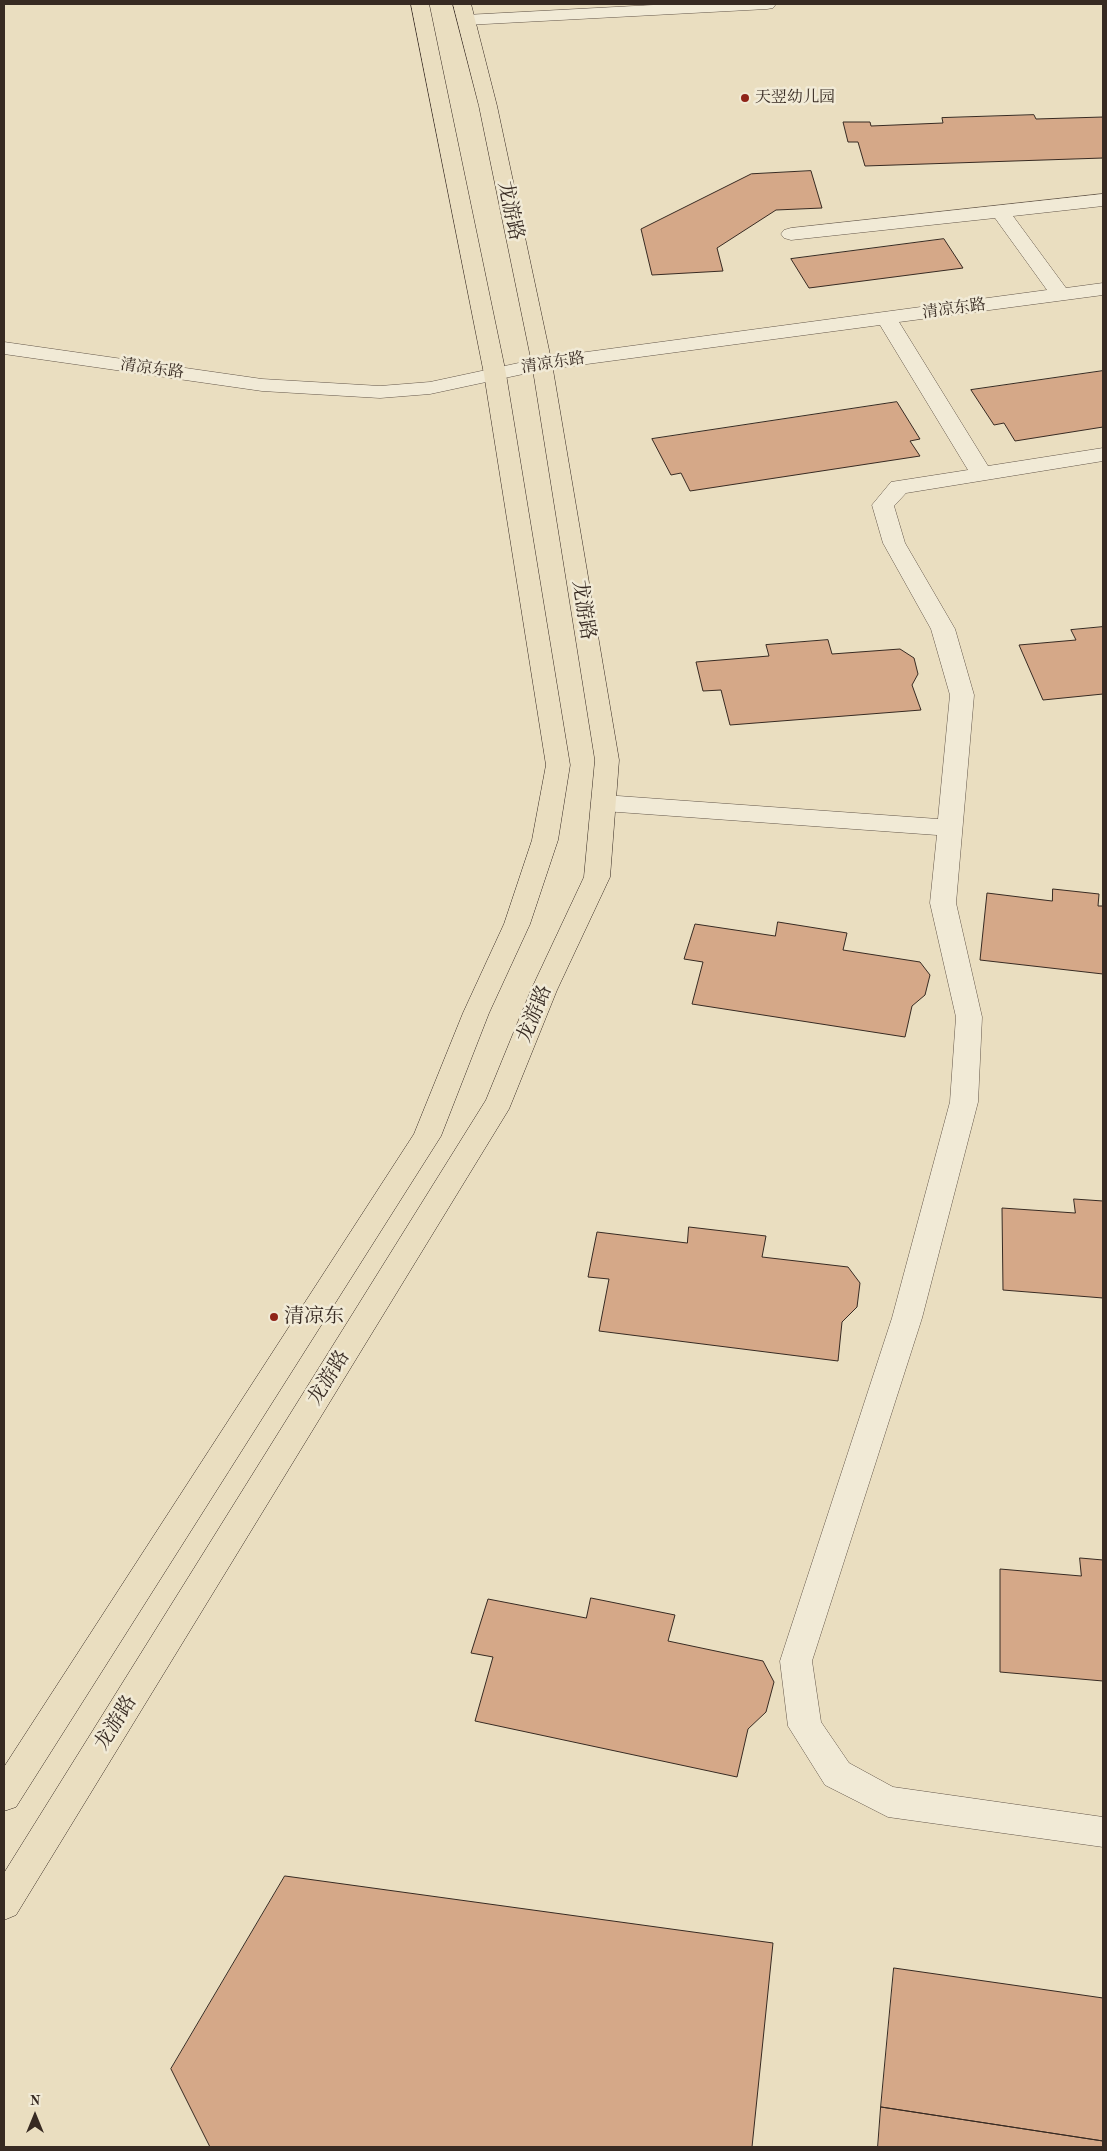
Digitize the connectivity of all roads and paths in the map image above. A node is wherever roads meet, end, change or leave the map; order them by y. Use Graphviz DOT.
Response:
graph roads {
  1 [pos="420,4"];
  2 [pos="767,4"];
  3 [pos="464,12"];
  4 [pos="1103,200"];
  5 [pos="1000,211"];
  6 [pos="792,234"];
  7 [pos="1103,289"];
  8 [pos="1061,295"];
  9 [pos="886,318"];
  10 [pos="4,348"];
  11 [pos="542,364"];
  12 [pos="495,374"];
  13 [pos="1103,455"];
  14 [pos="982,474"];
  15 [pos="604,803"];
  16 [pos="951,828"];
  17 [pos="4,1796"];
  18 [pos="1103,1832"];
  19 [pos="4,1904"];
  1 -- 12 [label="main road"];
  2 -- 3 [label="street"];
  3 -- 11 [label="main road, 龙游路"];
  4 -- 5 [label="street"];
  5 -- 6 [label="street"];
  5 -- 8 [label="street"];
  7 -- 8 [label="street, 清凉东路"];
  8 -- 9 [label="street, 清凉东路"];
  9 -- 11 [label="street, 清凉东路"];
  9 -- 14 [label="street"];
  10 -- 12 [label="street, 清凉东路"];
  11 -- 12 [label="street, 清凉东路"];
  11 -- 15 [label="main road, 龙游路"];
  12 -- 17 [label="main road"];
  13 -- 14 [label="street"];
  14 -- 16 [label="street"];
  15 -- 16 [label="street"];
  15 -- 19 [label="main road, 龙游路"];
  16 -- 18 [label="street"];
}
